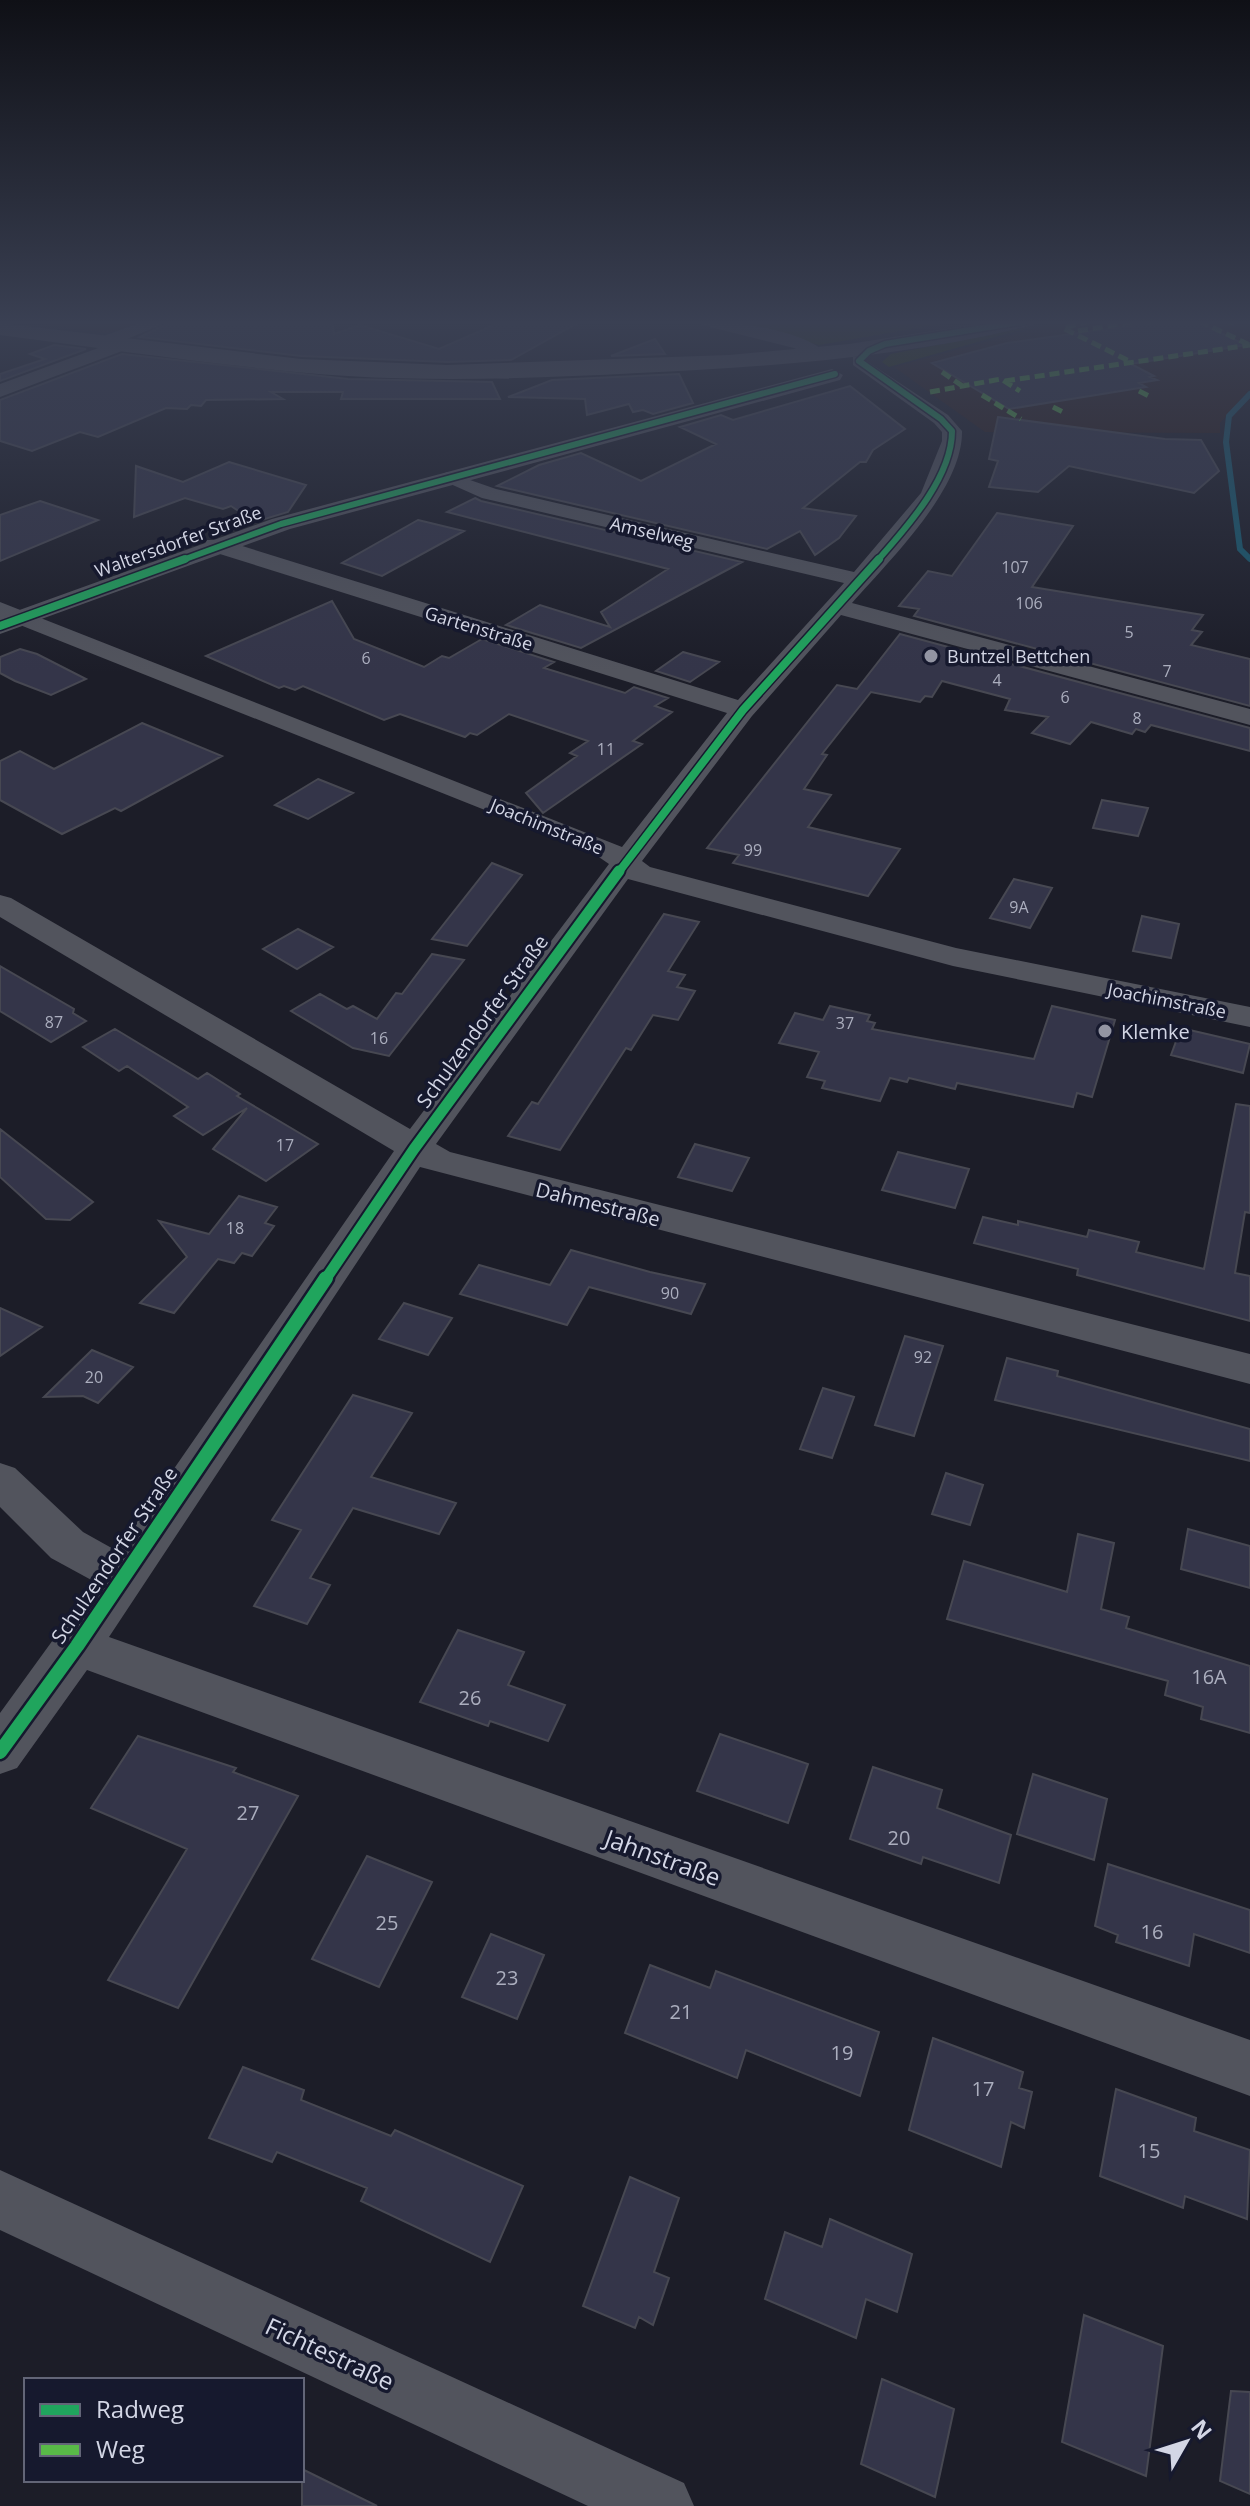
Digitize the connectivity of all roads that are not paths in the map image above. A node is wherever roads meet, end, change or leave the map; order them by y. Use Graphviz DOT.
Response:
graph roads {
  1 [pos="592,438"];
  2 [pos="952,438"];
  3 [pos="447,478"];
  4 [pos="215,545"];
  5 [pos="859,580"];
  6 [pos="836,606"];
  7 [pos="7,618"];
  8 [pos="743,710"];
  9 [pos="1250,717"];
  10 [pos="624,863"];
  11 [pos="0,904"];
  12 [pos="1250,1017"];
  13 [pos="414,1149"];
  14 [pos="1250,1369"];
  15 [pos="0,1480"];
  16 [pos="124,1576"];
  17 [pos="77,1646"];
  18 [pos="0,1752"];
  19 [pos="1250,2068"];
  20 [pos="0,2199"];
  21 [pos="661,2506"];
  1 -- 3 [label="street, Waltersdorfer Straße"];
  2 -- 5 [label="street, Schulzendorfer Straße"];
  3 -- 4 [label="street, Waltersdorfer Straße"];
  3 -- 5 [label="street, Amselweg"];
  4 -- 7 [label="street, Waltersdorfer Straße"];
  4 -- 8 [label="street, Gartenstraße"];
  5 -- 6 [label="street, Schulzendorfer Straße"];
  6 -- 8 [label="street, Schulzendorfer Straße"];
  6 -- 9 [label="street"];
  7 -- 10 [label="street, Joachimstraße"];
  8 -- 10 [label="street, Schulzendorfer Straße"];
  10 -- 12 [label="street, Joachimstraße"];
  10 -- 13 [label="street, Schulzendorfer Straße"];
  11 -- 13 [label="street, Dahmestraße"];
  13 -- 14 [label="street, Dahmestraße"];
  13 -- 16 [label="street, Schulzendorfer Straße"];
  15 -- 16 [label="street"];
  16 -- 17 [label="street, Schulzendorfer Straße"];
  17 -- 18 [label="street, Schulzendorfer Straße"];
  17 -- 19 [label="street, Jahnstraße"];
  20 -- 21 [label="street, Fichtestraße"];
}
